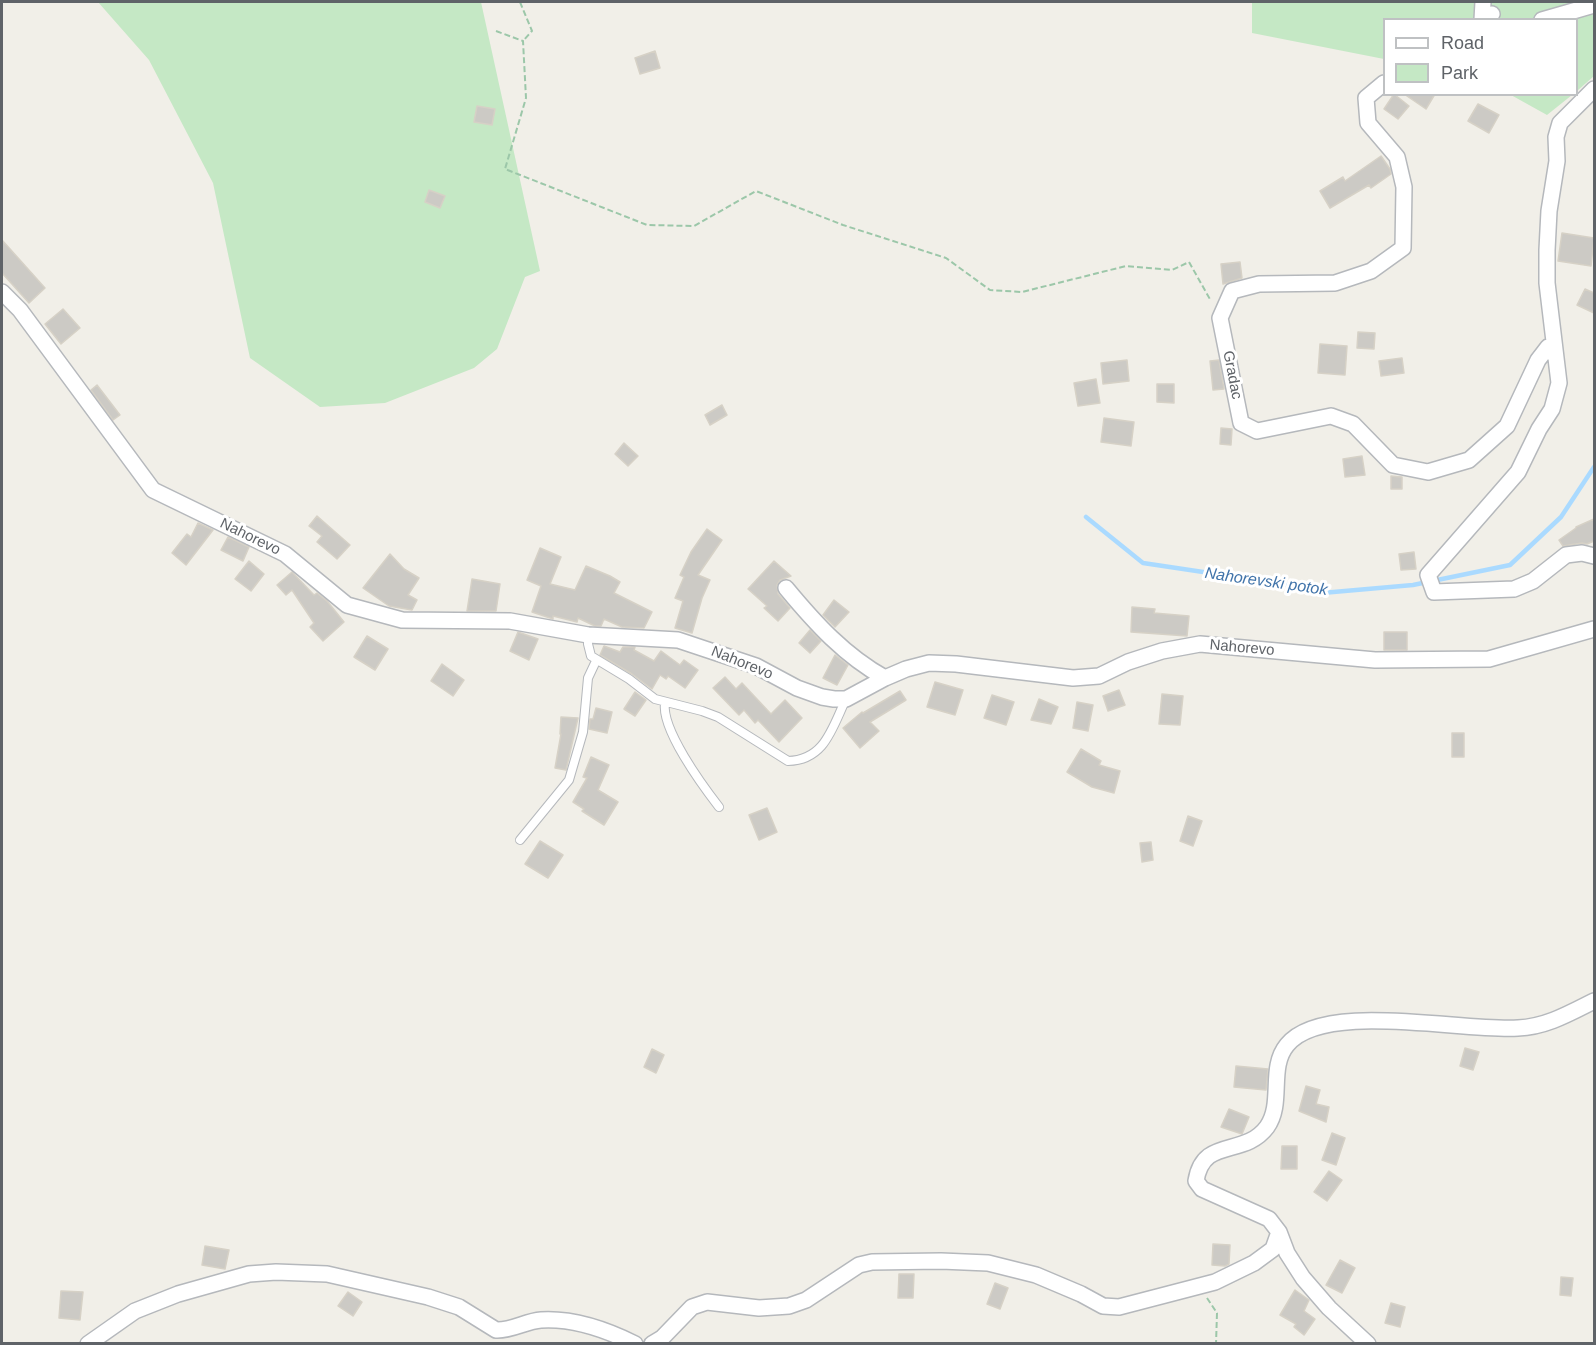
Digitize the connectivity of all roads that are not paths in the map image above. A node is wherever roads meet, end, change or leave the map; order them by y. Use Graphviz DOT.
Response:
graph roads {
  1 [pos="1594,5"];
  2 [pos="1549,18"];
  3 [pos="1383,84"];
  4 [pos="1594,88"];
  5 [pos="2,292"];
  6 [pos="1555,356"];
  7 [pos="1594,556"];
  8 [pos="786,588"];
  9 [pos="1594,629"];
  10 [pos="588,635"];
  11 [pos="596,661"];
  12 [pos="885,678"];
  13 [pos="846,699"];
  14 [pos="665,703"];
  15 [pos="719,807"];
  16 [pos="520,840"];
  17 [pos="1594,1001"];
  18 [pos="1279,1232"];
  19 [pos="88,1344"];
  20 [pos="635,1344"];
  21 [pos="652,1344"];
  22 [pos="1368,1344"];
  1 -- 2 [label="street"];
  3 -- 6 [label="street, Gradac"];
  4 -- 6 [label="street"];
  5 -- 10 [label="street, Nahorevo"];
  6 -- 7 [label="street"];
  8 -- 12 [label="street"];
  9 -- 12 [label="street, Nahorevo"];
  10 -- 11 [label="lane"];
  10 -- 13 [label="street, Nahorevo"];
  11 -- 14 [label="lane"];
  11 -- 16 [label="lane"];
  12 -- 13 [label="street, Nahorevo"];
  13 -- 14 [label="lane"];
  14 -- 15 [label="lane"];
  17 -- 18 [label="street"];
  18 -- 21 [label="street"];
  18 -- 22 [label="street"];
  19 -- 20 [label="street"];
}
